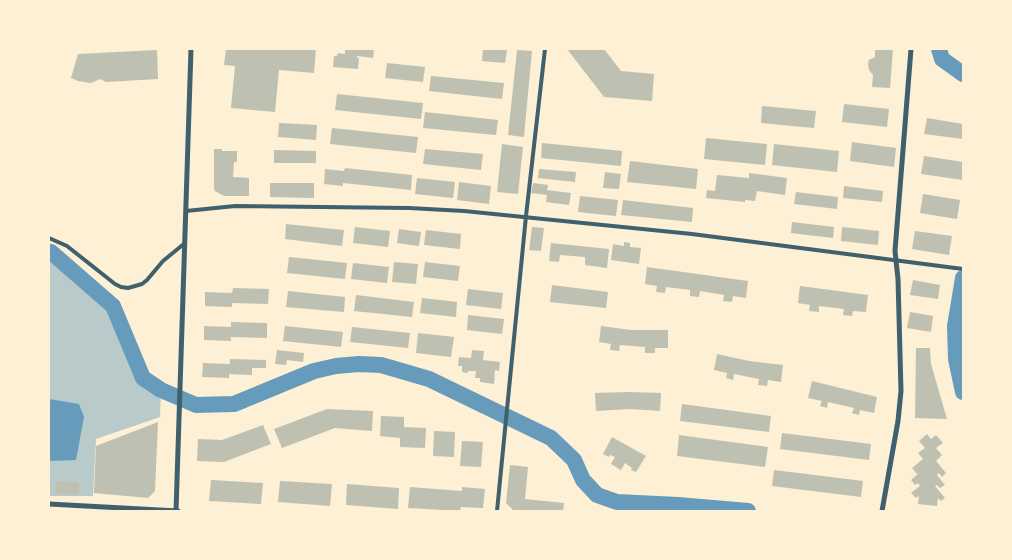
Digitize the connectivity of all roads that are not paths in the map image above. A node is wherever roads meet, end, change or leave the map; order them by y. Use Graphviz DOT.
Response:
graph roads {
  1 [pos="191,49"];
  2 [pos="544,49"];
  3 [pos="911,49"];
  4 [pos="186,211"];
  5 [pos="526,216"];
  6 [pos="49,238"];
  7 [pos="185,243"];
  8 [pos="896,260"];
  9 [pos="963,269"];
  10 [pos="49,504"];
  11 [pos="177,511"];
  12 [pos="497,511"];
  13 [pos="882,511"];
  1 -- 4 [label="street"];
  2 -- 5 [label="street"];
  3 -- 8 [label="street"];
  4 -- 5 [label="street"];
  4 -- 7 [label="street"];
  5 -- 8 [label="street"];
  5 -- 12 [label="street"];
  6 -- 7 [label="street"];
  7 -- 11 [label="street"];
  8 -- 9 [label="street"];
  8 -- 13 [label="street"];
  10 -- 11 [label="street"];
}
